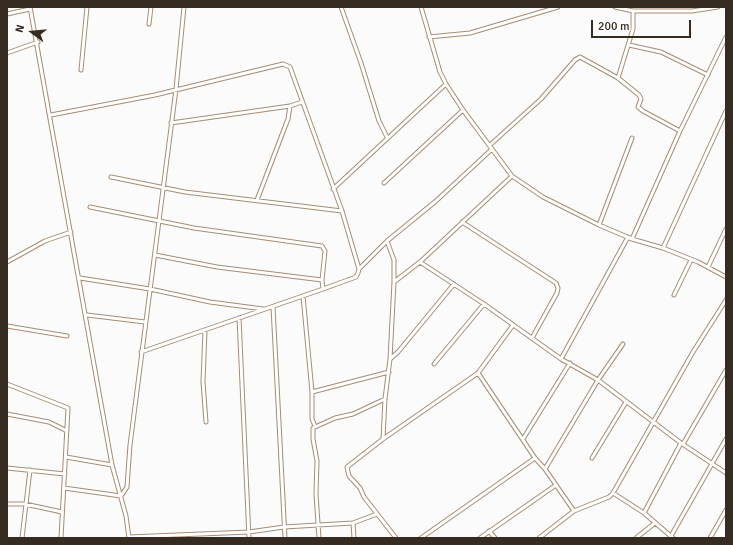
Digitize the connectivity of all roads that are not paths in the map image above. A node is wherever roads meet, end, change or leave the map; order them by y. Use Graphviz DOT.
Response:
graph roads {
  1 [pos="87,7"];
  2 [pos="151,7"];
  3 [pos="184,7"];
  4 [pos="341,7"];
  5 [pos="421,7"];
  6 [pos="558,7"];
  7 [pos="615,7"];
  8 [pos="718,7"];
  9 [pos="30,8"];
  10 [pos="660,9"];
  11 [pos="633,11"];
  12 [pos="7,14"];
  13 [pos="149,24"];
  14 [pos="429,37"];
  15 [pos="726,37"];
  16 [pos="38,42"];
  17 [pos="629,45"];
  18 [pos="7,53"];
  19 [pos="80,70"];
  20 [pos="708,75"];
  21 [pos="618,78"];
  22 [pos="446,84"];
  23 [pos="176,89"];
  24 [pos="302,102"];
  25 [pos="290,106"];
  26 [pos="463,110"];
  27 [pos="726,111"];
  28 [pos="51,115"];
  29 [pos="171,123"];
  30 [pos="680,131"];
  31 [pos="387,137"];
  32 [pos="632,138"];
  33 [pos="490,145"];
  34 [pos="492,149"];
  35 [pos="512,176"];
  36 [pos="111,177"];
  37 [pos="384,182"];
  38 [pos="163,187"];
  39 [pos="333,189"];
  40 [pos="257,200"];
  41 [pos="90,207"];
  42 [pos="342,210"];
  43 [pos="159,222"];
  44 [pos="462,222"];
  45 [pos="599,225"];
  46 [pos="726,229"];
  47 [pos="71,232"];
  48 [pos="628,237"];
  49 [pos="632,239"];
  50 [pos="388,241"];
  51 [pos="663,248"];
  52 [pos="155,254"];
  53 [pos="691,260"];
  54 [pos="7,262"];
  55 [pos="420,262"];
  56 [pos="708,267"];
  57 [pos="359,269"];
  58 [pos="726,277"];
  59 [pos="80,278"];
  60 [pos="322,280"];
  61 [pos="394,282"];
  62 [pos="454,284"];
  63 [pos="150,289"];
  64 [pos="323,289"];
  65 [pos="674,295"];
  66 [pos="303,296"];
  67 [pos="726,300"];
  68 [pos="484,304"];
  69 [pos="273,307"];
  70 [pos="265,310"];
  71 [pos="87,315"];
  72 [pos="239,318"];
  73 [pos="145,322"];
  74 [pos="513,325"];
  75 [pos="7,326"];
  76 [pos="205,330"];
  77 [pos="67,336"];
  78 [pos="532,338"];
  79 [pos="623,344"];
  80 [pos="141,352"];
  81 [pos="390,359"];
  82 [pos="561,359"];
  83 [pos="570,363"];
  84 [pos="434,364"];
  85 [pos="726,370"];
  86 [pos="389,372"];
  87 [pos="478,373"];
  88 [pos="722,377"];
  89 [pos="726,379"];
  90 [pos="598,380"];
  91 [pos="7,384"];
  92 [pos="312,392"];
  93 [pos="385,399"];
  94 [pos="626,402"];
  95 [pos="7,414"];
  96 [pos="206,422"];
  97 [pos="655,422"];
  98 [pos="315,426"];
  99 [pos="67,431"];
  100 [pos="383,439"];
  101 [pos="523,439"];
  102 [pos="726,439"];
  103 [pos="682,444"];
  104 [pos="66,456"];
  105 [pos="535,458"];
  106 [pos="592,458"];
  107 [pos="711,464"];
  108 [pos="112,465"];
  109 [pos="7,468"];
  110 [pos="545,469"];
  111 [pos="30,470"];
  112 [pos="726,473"];
  113 [pos="65,474"];
  114 [pos="556,485"];
  115 [pos="64,488"];
  116 [pos="613,493"];
  117 [pos="121,496"];
  118 [pos="7,504"];
  119 [pos="25,504"];
  120 [pos="726,510"];
  121 [pos="574,511"];
  122 [pos="62,512"];
  123 [pos="644,513"];
  124 [pos="377,514"];
  125 [pos="353,523"];
  126 [pos="654,523"];
  127 [pos="318,524"];
  128 [pos="284,527"];
  129 [pos="489,531"];
  130 [pos="249,532"];
  131 [pos="166,537"];
  132 [pos="672,537"];
  133 [pos="22,538"];
  134 [pos="61,538"];
  135 [pos="129,538"];
  136 [pos="249,538"];
  137 [pos="285,538"];
  138 [pos="319,538"];
  139 [pos="354,538"];
  140 [pos="396,538"];
  141 [pos="421,538"];
  142 [pos="480,538"];
  143 [pos="494,538"];
  144 [pos="538,538"];
  145 [pos="636,538"];
  146 [pos="710,538"];
  1 -- 19 [label="street"];
  2 -- 13 [label="street"];
  3 -- 23 [label="street"];
  4 -- 31 [label="street"];
  5 -- 14 [label="street"];
  6 -- 14 [label="street"];
  7 -- 11 [label="street"];
  8 -- 10 [label="street"];
  9 -- 12 [label="street"];
  9 -- 16 [label="street"];
  10 -- 11 [label="street"];
  11 -- 17 [label="street"];
  14 -- 22 [label="street"];
  15 -- 20 [label="street"];
  16 -- 18 [label="street"];
  16 -- 28 [label="street"];
  17 -- 20 [label="street"];
  17 -- 21 [label="street"];
  20 -- 30 [label="street"];
  21 -- 30 [label="street"];
  21 -- 33 [label="street"];
  22 -- 26 [label="street"];
  22 -- 31 [label="street"];
  23 -- 24 [label="street"];
  23 -- 28 [label="street"];
  23 -- 29 [label="street"];
  24 -- 25 [label="street"];
  24 -- 39 [label="street"];
  25 -- 29 [label="street"];
  25 -- 40 [label="street"];
  26 -- 33 [label="street"];
  26 -- 37 [label="street"];
  27 -- 51 [label="street"];
  28 -- 47 [label="street"];
  29 -- 38 [label="street"];
  30 -- 49 [label="street"];
  31 -- 39 [label="street"];
  32 -- 45 [label="street"];
  33 -- 34 [label="street"];
  34 -- 35 [label="street"];
  34 -- 50 [label="street"];
  35 -- 44 [label="street"];
  35 -- 45 [label="street"];
  36 -- 38 [label="street"];
  38 -- 40 [label="street"];
  38 -- 43 [label="street"];
  39 -- 42 [label="street"];
  40 -- 42 [label="street"];
  41 -- 43 [label="street"];
  42 -- 57 [label="street"];
  43 -- 52 [label="street"];
  43 -- 60 [label="street"];
  44 -- 55 [label="street"];
  44 -- 78 [label="street"];
  45 -- 48 [label="street"];
  46 -- 56 [label="street"];
  47 -- 54 [label="street"];
  47 -- 59 [label="street"];
  48 -- 49 [label="street"];
  48 -- 82 [label="street"];
  49 -- 51 [label="street"];
  50 -- 57 [label="street"];
  50 -- 61 [label="street"];
  51 -- 53 [label="street"];
  52 -- 60 [label="street"];
  52 -- 63 [label="street"];
  53 -- 56 [label="street"];
  53 -- 65 [label="street"];
  55 -- 61 [label="street"];
  55 -- 62 [label="street"];
  56 -- 58 [label="street"];
  57 -- 64 [label="street"];
  59 -- 63 [label="street"];
  59 -- 71 [label="street"];
  60 -- 64 [label="street"];
  61 -- 81 [label="street"];
  62 -- 68 [label="street"];
  62 -- 81 [label="street"];
  63 -- 70 [label="street"];
  63 -- 73 [label="street"];
  64 -- 66 [label="street"];
  66 -- 69 [label="street"];
  66 -- 92 [label="street"];
  67 -- 97 [label="street"];
  68 -- 74 [label="street"];
  68 -- 84 [label="street"];
  69 -- 70 [label="street"];
  69 -- 128 [label="street"];
  70 -- 72 [label="street"];
  71 -- 73 [label="street"];
  71 -- 108 [label="street"];
  72 -- 76 [label="street"];
  72 -- 130 [label="street"];
  73 -- 80 [label="street"];
  74 -- 78 [label="street"];
  74 -- 87 [label="street"];
  75 -- 77 [label="street"];
  76 -- 80 [label="street"];
  76 -- 96 [label="street"];
  78 -- 82 [label="street"];
  79 -- 90 [label="street"];
  80 -- 117 [label="street"];
  81 -- 86 [label="street"];
  82 -- 83 [label="street"];
  83 -- 90 [label="street"];
  83 -- 101 [label="street"];
  85 -- 88 [label="street"];
  86 -- 92 [label="street"];
  86 -- 93 [label="street"];
  87 -- 100 [label="street"];
  87 -- 101 [label="street"];
  88 -- 89 [label="street"];
  88 -- 103 [label="street"];
  90 -- 94 [label="street"];
  90 -- 110 [label="street"];
  91 -- 99 [label="street"];
  92 -- 98 [label="street"];
  93 -- 98 [label="street"];
  93 -- 100 [label="street"];
  94 -- 97 [label="street"];
  94 -- 106 [label="street"];
  95 -- 99 [label="street"];
  97 -- 103 [label="street"];
  97 -- 116 [label="street"];
  98 -- 127 [label="street"];
  99 -- 104 [label="street"];
  100 -- 124 [label="street"];
  101 -- 105 [label="street"];
  102 -- 107 [label="street"];
  103 -- 107 [label="street"];
  103 -- 123 [label="street"];
  104 -- 108 [label="street"];
  104 -- 113 [label="street"];
  105 -- 110 [label="street"];
  105 -- 141 [label="street"];
  107 -- 112 [label="street"];
  107 -- 132 [label="street"];
  108 -- 117 [label="street"];
  109 -- 111 [label="street"];
  110 -- 114 [label="street"];
  111 -- 113 [label="street"];
  111 -- 119 [label="street"];
  113 -- 115 [label="street"];
  114 -- 121 [label="street"];
  114 -- 129 [label="street"];
  115 -- 117 [label="street"];
  115 -- 122 [label="street"];
  116 -- 121 [label="street"];
  116 -- 123 [label="street"];
  117 -- 135 [label="street"];
  118 -- 119 [label="street"];
  119 -- 122 [label="street"];
  119 -- 133 [label="street"];
  120 -- 146 [label="street"];
  121 -- 144 [label="street"];
  122 -- 134 [label="street"];
  123 -- 126 [label="street"];
  124 -- 125 [label="street"];
  124 -- 140 [label="street"];
  125 -- 127 [label="street"];
  125 -- 139 [label="street"];
  126 -- 132 [label="street"];
  126 -- 145 [label="street"];
  127 -- 128 [label="street"];
  127 -- 138 [label="street"];
  128 -- 130 [label="street"];
  128 -- 137 [label="street"];
  129 -- 142 [label="street"];
  129 -- 143 [label="street"];
  130 -- 131 [label="street"];
  130 -- 136 [label="street"];
  131 -- 135 [label="street"];
}
